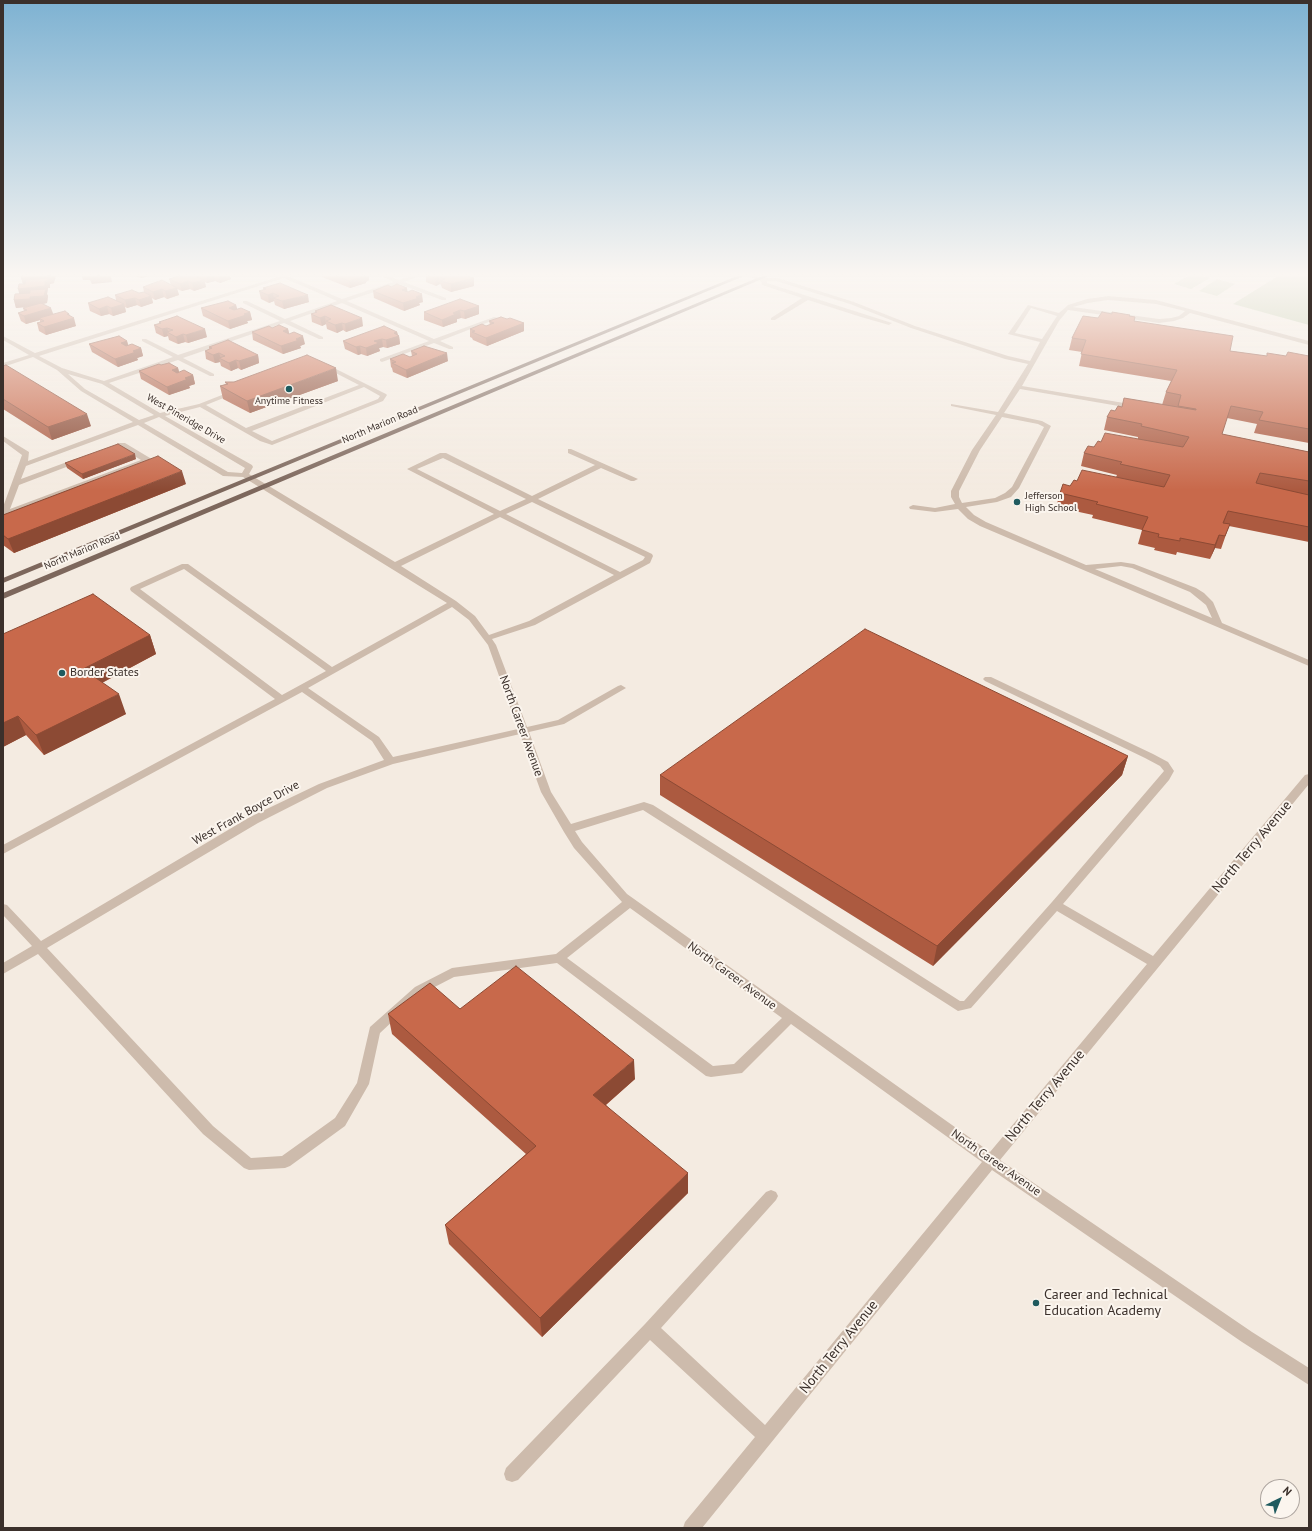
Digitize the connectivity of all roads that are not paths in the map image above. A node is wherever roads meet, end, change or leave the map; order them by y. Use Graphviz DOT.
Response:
graph roads {
  1 [pos="21,347"];
  2 [pos="59,347"];
  3 [pos="157,347"];
  4 [pos="207,347"];
  5 [pos="416,347"];
  6 [pos="566,347"];
  7 [pos="597,347"];
  8 [pos="975,347"];
  9 [pos="1040,347"];
  10 [pos="35,355"];
  11 [pos="176,358"];
  12 [pos="382,360"];
  13 [pos="318,363"];
  14 [pos="1032,363"];
  15 [pos="3,365"];
  16 [pos="59,369"];
  17 [pos="212,375"];
  18 [pos="104,383"];
  19 [pos="364,385"];
  20 [pos="1018,387"];
  21 [pos="242,389"];
  22 [pos="201,405"];
  23 [pos="953,405"];
  24 [pos="1142,408"];
  25 [pos="999,414"];
  26 [pos="159,415"];
  27 [pos="138,422"];
  28 [pos="246,431"];
  29 [pos="3,438"];
  30 [pos="571,451"];
  31 [pos="101,453"];
  32 [pos="86,458"];
  33 [pos="23,465"];
  34 [pos="601,465"];
  35 [pos="249,477"];
  36 [pos="634,479"];
  37 [pos="16,484"];
  38 [pos="264,486"];
  39 [pos="532,499"];
  40 [pos="960,506"];
  41 [pos="913,507"];
  42 [pos="4,514"];
  43 [pos="500,515"];
  44 [pos="394,566"];
  45 [pos="1085,568"];
  46 [pos="620,575"];
  47 [pos="3,581"];
  48 [pos="3,596"];
  49 [pos="453,603"];
  50 [pos="1219,625"];
  51 [pos="487,638"];
  52 [pos="1309,663"];
  53 [pos="332,671"];
  54 [pos="988,679"];
  55 [pos="302,688"];
  56 [pos="621,688"];
  57 [pos="281,699"];
  58 [pos="523,730"];
  59 [pos="390,762"];
  60 [pos="1309,777"];
  61 [pos="568,829"];
  62 [pos="3,850"];
  63 [pos="630,902"];
  64 [pos="1056,905"];
  65 [pos="3,908"];
  66 [pos="40,948"];
  67 [pos="559,958"];
  68 [pos="1155,963"];
  69 [pos="3,969"];
  70 [pos="791,1018"];
  71 [pos="991,1161"];
  72 [pos="771,1196"];
  73 [pos="650,1329"];
  74 [pos="1309,1377"];
  75 [pos="766,1436"];
  76 [pos="512,1474"];
  77 [pos="691,1528"];
  1 -- 10 [label="street, West Pineridge Drive"];
  2 -- 10 [label="street"];
  3 -- 11 [label="street"];
  4 -- 11 [label="street"];
  5 -- 12 [label="street"];
  6 -- 35 [label="main road, North Marion Road"];
  7 -- 38 [label="main road, North Marion Road"];
  8 -- 14 [label="street"];
  9 -- 14 [label="street"];
  10 -- 15 [label="street"];
  10 -- 16 [label="street, West Pineridge Drive"];
  11 -- 17 [label="street"];
  11 -- 18 [label="street"];
  13 -- 19 [label="street"];
  14 -- 20 [label="street"];
  16 -- 18 [label="street, West Pineridge Drive"];
  16 -- 27 [label="street, West Pineridge Drive"];
  18 -- 26 [label="street, West Pineridge Drive"];
  19 -- 28 [label="street"];
  19 -- 28 [label="street"];
  20 -- 24 [label="street"];
  20 -- 25 [label="street"];
  21 -- 22 [label="street"];
  22 -- 26 [label="street"];
  22 -- 28 [label="street"];
  23 -- 25 [label="street"];
  25 -- 40 [label="street"];
  25 -- 40 [label="street"];
  26 -- 27 [label="street"];
  26 -- 35 [label="street, West Pineridge Drive"];
  27 -- 33 [label="street"];
  27 -- 35 [label="street, West Pineridge Drive"];
  29 -- 33 [label="street"];
  30 -- 34 [label="street"];
  31 -- 42 [label="street"];
  32 -- 37 [label="street"];
  33 -- 37 [label="street"];
  34 -- 36 [label="street"];
  34 -- 39 [label="street"];
  35 -- 38 [label="street, North Career Avenue"];
  35 -- 47 [label="main road, North Marion Road"];
  37 -- 42 [label="street"];
  38 -- 44 [label="street, North Career Avenue"];
  38 -- 48 [label="main road, North Marion Road"];
  39 -- 43 [label="street"];
  39 -- 43 [label="street"];
  39 -- 46 [label="street"];
  40 -- 41 [label="street"];
  40 -- 45 [label="street"];
  43 -- 44 [label="street"];
  43 -- 46 [label="street"];
  44 -- 49 [label="street, North Career Avenue"];
  45 -- 50 [label="street"];
  45 -- 50 [label="street"];
  46 -- 51 [label="street"];
  49 -- 51 [label="street, North Career Avenue"];
  49 -- 53 [label="street"];
  50 -- 52 [label="street"];
  51 -- 58 [label="street, North Career Avenue"];
  53 -- 55 [label="street"];
  53 -- 57 [label="street"];
  54 -- 64 [label="street"];
  55 -- 57 [label="street"];
  55 -- 59 [label="street"];
  56 -- 58 [label="street, West Frank Boyce Drive"];
  57 -- 62 [label="street"];
  58 -- 59 [label="street, West Frank Boyce Drive"];
  58 -- 61 [label="street, North Career Avenue"];
  59 -- 66 [label="street, West Frank Boyce Drive"];
  60 -- 68 [label="street, North Terry Avenue"];
  61 -- 63 [label="street, North Career Avenue"];
  61 -- 64 [label="street"];
  63 -- 67 [label="street"];
  63 -- 70 [label="street, North Career Avenue"];
  64 -- 68 [label="street"];
  65 -- 66 [label="street"];
  66 -- 67 [label="street"];
  66 -- 69 [label="street, West Frank Boyce Drive"];
  67 -- 70 [label="street"];
  68 -- 71 [label="street, North Terry Avenue"];
  70 -- 71 [label="street, North Career Avenue"];
  71 -- 74 [label="street, North Career Avenue"];
  71 -- 75 [label="street, North Terry Avenue"];
  72 -- 73 [label="street"];
  73 -- 75 [label="street"];
  73 -- 76 [label="street"];
  75 -- 77 [label="street, North Terry Avenue"];
}
